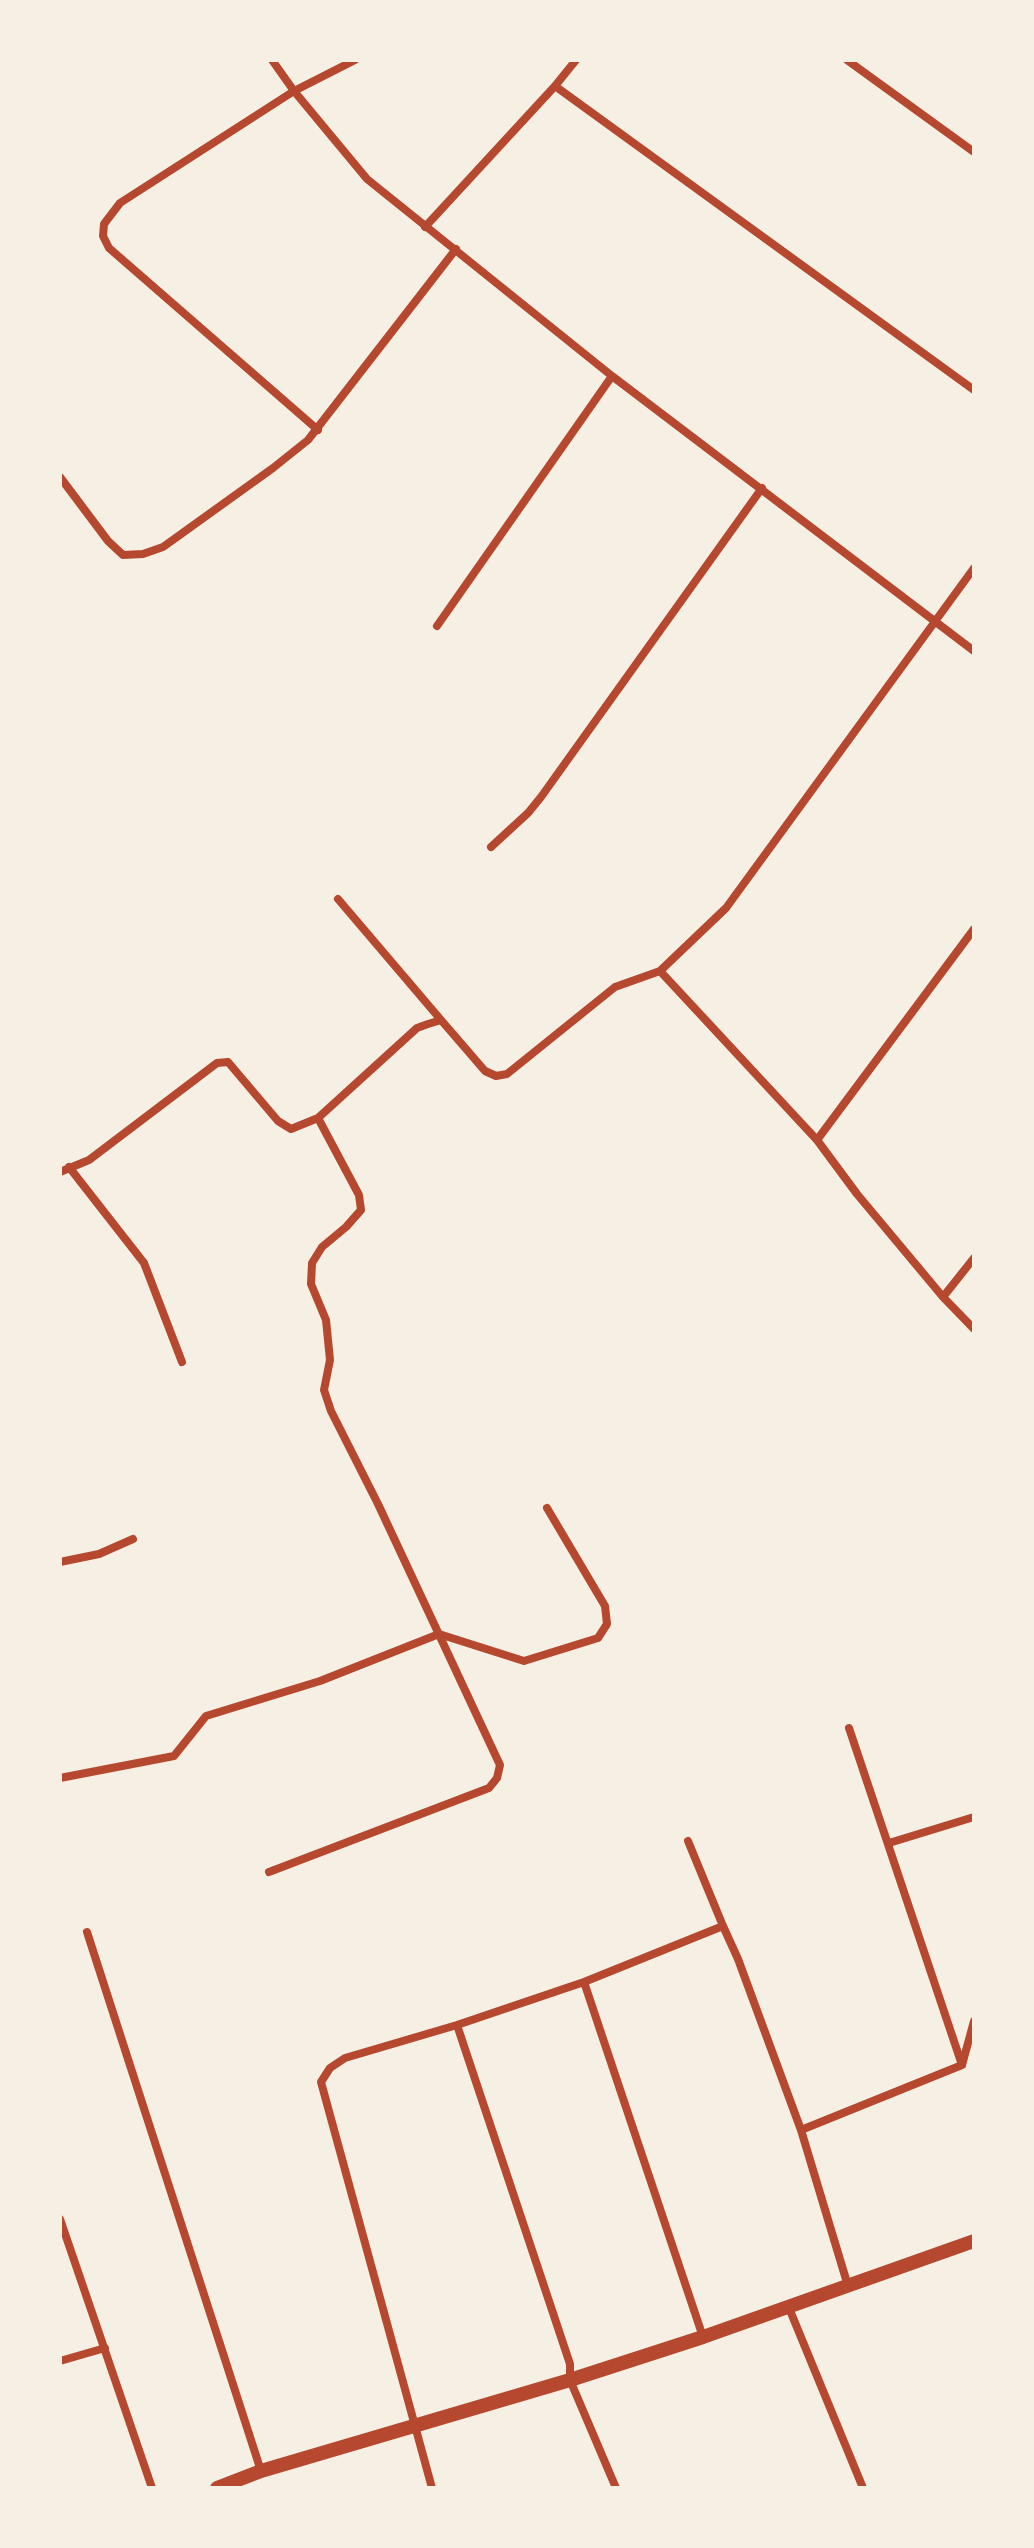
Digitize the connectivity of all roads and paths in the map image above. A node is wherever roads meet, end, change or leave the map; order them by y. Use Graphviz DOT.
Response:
graph roads {
  1 [pos="272,60"];
  2 [pos="355,60"];
  3 [pos="576,60"];
  4 [pos="847,60"];
  5 [pos="555,86"];
  6 [pos="294,91"];
  7 [pos="974,152"];
  8 [pos="425,227"];
  9 [pos="456,249"];
  10 [pos="612,376"];
  11 [pos="974,390"];
  12 [pos="318,430"];
  13 [pos="60,477"];
  14 [pos="762,488"];
  15 [pos="974,568"];
  16 [pos="935,622"];
  17 [pos="437,626"];
  18 [pos="974,651"];
  19 [pos="491,847"];
  20 [pos="338,899"];
  21 [pos="974,929"];
  22 [pos="660,971"];
  23 [pos="441,1020"];
  24 [pos="318,1118"];
  25 [pos="817,1140"];
  26 [pos="65,1170"];
  27 [pos="974,1258"];
  28 [pos="943,1297"];
  29 [pos="974,1329"];
  30 [pos="182,1362"];
  31 [pos="547,1508"];
  32 [pos="133,1539"];
  33 [pos="60,1562"];
  34 [pos="439,1634"];
  35 [pos="849,1728"];
  36 [pos="60,1778"];
  37 [pos="974,1817"];
  38 [pos="688,1841"];
  39 [pos="889,1843"];
  40 [pos="269,1872"];
  41 [pos="723,1926"];
  42 [pos="87,1932"];
  43 [pos="584,1982"];
  44 [pos="974,2021"];
  45 [pos="457,2025"];
  46 [pos="962,2065"];
  47 [pos="801,2130"];
  48 [pos="60,2219"];
  49 [pos="974,2241"];
  50 [pos="848,2286"];
  51 [pos="789,2308"];
  52 [pos="703,2337"];
  53 [pos="105,2348"];
  54 [pos="60,2361"];
  55 [pos="570,2380"];
  56 [pos="415,2425"];
  57 [pos="261,2471"];
  58 [pos="152,2488"];
  59 [pos="217,2488"];
  60 [pos="432,2488"];
  61 [pos="616,2488"];
  62 [pos="863,2488"];
  1 -- 6 [label="street"];
  2 -- 6 [label="street"];
  3 -- 5 [label="street"];
  4 -- 7 [label="street"];
  5 -- 8 [label="street"];
  5 -- 11 [label="street"];
  6 -- 8 [label="street"];
  6 -- 12 [label="street"];
  8 -- 9 [label="street"];
  9 -- 10 [label="street"];
  9 -- 12 [label="street"];
  10 -- 14 [label="street"];
  10 -- 17 [label="street"];
  12 -- 13 [label="street"];
  14 -- 16 [label="street"];
  14 -- 19 [label="street"];
  15 -- 16 [label="street"];
  16 -- 18 [label="street"];
  16 -- 22 [label="street"];
  20 -- 23 [label="street"];
  21 -- 25 [label="street"];
  22 -- 23 [label="street"];
  22 -- 25 [label="street"];
  23 -- 24 [label="street"];
  24 -- 26 [label="street"];
  24 -- 34 [label="street"];
  25 -- 28 [label="street"];
  26 -- 30 [label="street"];
  27 -- 28 [label="street"];
  28 -- 29 [label="street"];
  31 -- 34 [label="street"];
  32 -- 33 [label="street"];
  34 -- 36 [label="street"];
  34 -- 40 [label="street"];
  35 -- 39 [label="street"];
  37 -- 39 [label="street"];
  38 -- 41 [label="street"];
  39 -- 46 [label="street"];
  41 -- 43 [label="street"];
  41 -- 47 [label="street"];
  42 -- 57 [label="street"];
  43 -- 45 [label="street"];
  43 -- 52 [label="street"];
  44 -- 46 [label="street"];
  45 -- 55 [label="street"];
  45 -- 56 [label="street"];
  46 -- 47 [label="street"];
  47 -- 50 [label="street"];
  48 -- 53 [label="street"];
  49 -- 50 [label="street"];
  50 -- 51 [label="street"];
  51 -- 52 [label="street"];
  51 -- 62 [label="street"];
  52 -- 55 [label="street"];
  53 -- 54 [label="street"];
  53 -- 58 [label="street"];
  55 -- 56 [label="street"];
  55 -- 61 [label="street"];
  56 -- 57 [label="street"];
  56 -- 60 [label="street"];
  57 -- 59 [label="street"];
}
